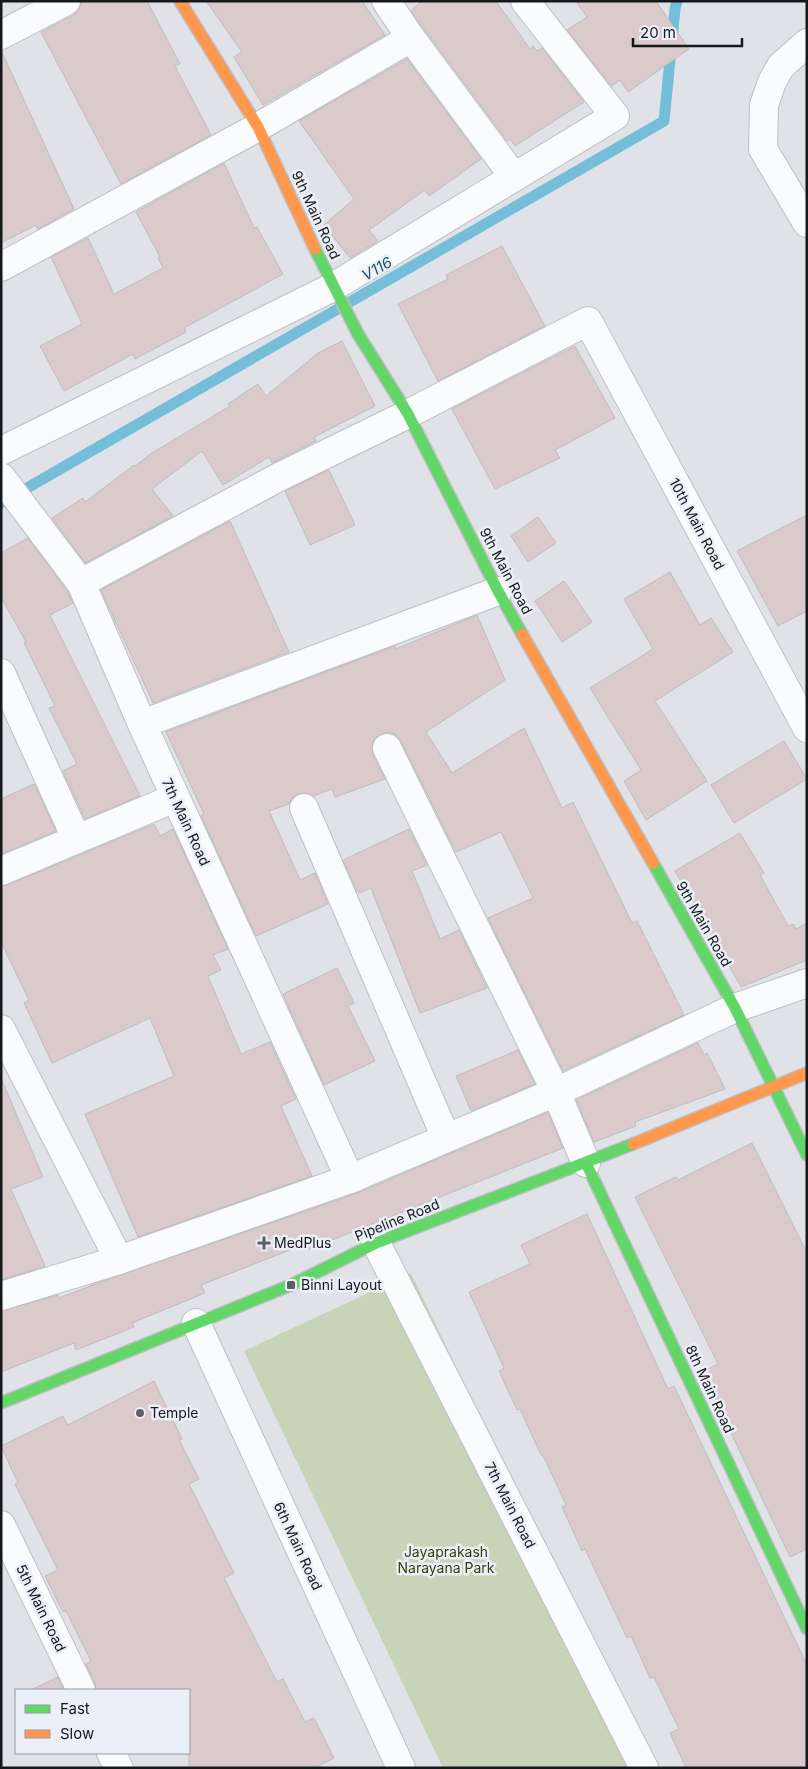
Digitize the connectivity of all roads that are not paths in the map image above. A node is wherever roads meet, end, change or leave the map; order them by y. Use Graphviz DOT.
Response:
graph roads {
  1 [pos="66,1"];
  2 [pos="180,1"];
  3 [pos="386,1"];
  4 [pos="525,1"];
  5 [pos="1,35"];
  6 [pos="411,38"];
  7 [pos="807,43"];
  8 [pos="258,127"];
  9 [pos="514,177"];
  10 [pos="807,223"];
  11 [pos="1,267"];
  12 [pos="334,289"];
  13 [pos="408,414"];
  14 [pos="1,451"];
  15 [pos="8,487"];
  16 [pos="81,583"];
  17 [pos="498,591"];
  18 [pos="1,673"];
  19 [pos="142,724"];
  20 [pos="807,728"];
  21 [pos="387,748"];
  22 [pos="175,798"];
  23 [pos="304,808"];
  24 [pos="76,838"];
  25 [pos="1,871"];
  26 [pos="807,983"];
  27 [pos="735,1008"];
  28 [pos="1,1029"];
  29 [pos="807,1073"];
  30 [pos="774,1087"];
  31 [pos="556,1092"];
  32 [pos="446,1138"];
  33 [pos="807,1155"];
  34 [pos="586,1163"];
  35 [pos="350,1179"];
  36 [pos="376,1243"];
  37 [pos="119,1260"];
  38 [pos="1,1296"];
  39 [pos="196,1324"];
  40 [pos="1,1403"];
  41 [pos="1,1525"];
  42 [pos="807,1629"];
  43 [pos="81,1689"];
  44 [pos="111,1754"];
  45 [pos="118,1768"];
  46 [pos="401,1768"];
  47 [pos="644,1768"];
  1 -- 5 [label="street"];
  2 -- 8 [label="street, 9th Main Road"];
  3 -- 6 [label="street"];
  4 -- 9 [label="street"];
  6 -- 8 [label="street"];
  6 -- 9 [label="street"];
  7 -- 10 [label="street"];
  8 -- 11 [label="street"];
  8 -- 12 [label="street, 9th Main Road"];
  9 -- 12 [label="street"];
  12 -- 13 [label="street, 9th Main Road"];
  12 -- 14 [label="street"];
  13 -- 16 [label="street"];
  13 -- 17 [label="street, 9th Main Road"];
  13 -- 20 [label="street, 10th Main Road"];
  15 -- 16 [label="street, 7th Main Road"];
  16 -- 19 [label="street, 7th Main Road"];
  17 -- 19 [label="street"];
  17 -- 27 [label="street, 9th Main Road"];
  18 -- 24 [label="street"];
  19 -- 22 [label="street, 7th Main Road"];
  21 -- 31 [label="street"];
  22 -- 24 [label="street"];
  22 -- 35 [label="street, 7th Main Road"];
  23 -- 32 [label="street"];
  24 -- 25 [label="street"];
  26 -- 27 [label="street"];
  27 -- 30 [label="street, 9th Main Road"];
  27 -- 31 [label="street"];
  28 -- 37 [label="street"];
  29 -- 30 [label="street, Pipeline Road"];
  30 -- 33 [label="street, 9th Main Road"];
  30 -- 34 [label="street, Pipeline Road"];
  31 -- 32 [label="street"];
  31 -- 34 [label="street"];
  32 -- 35 [label="street"];
  34 -- 36 [label="street, Pipeline Road"];
  34 -- 42 [label="street, 8th Main Road"];
  35 -- 37 [label="street"];
  36 -- 39 [label="street, Pipeline Road"];
  36 -- 47 [label="street, 7th Main Road"];
  37 -- 38 [label="street"];
  39 -- 40 [label="street, Pipeline Road"];
  39 -- 46 [label="street, 6th Main Road"];
  41 -- 43 [label="street, 5th Main Road"];
  44 -- 45 [label="street"];
}
